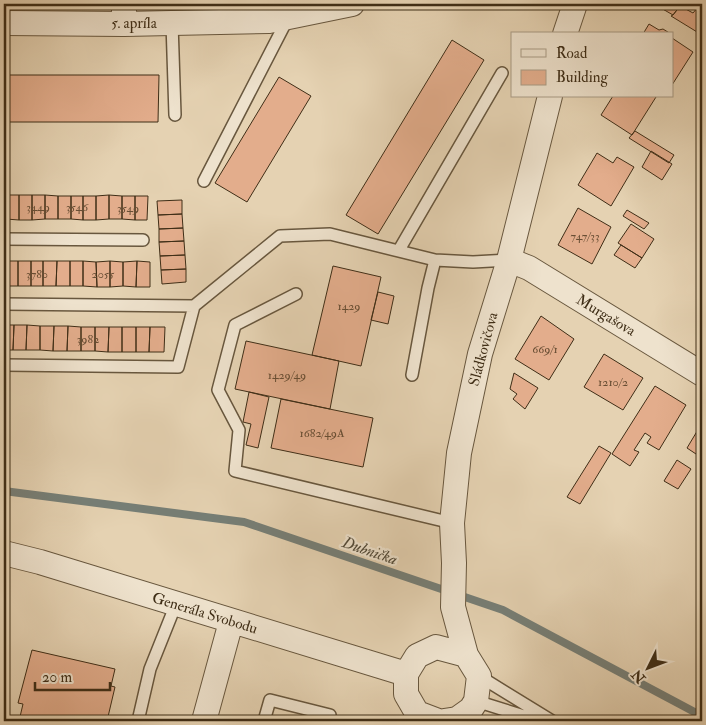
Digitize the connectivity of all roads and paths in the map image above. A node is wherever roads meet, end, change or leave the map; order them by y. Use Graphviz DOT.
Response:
graph roads {
  1 [pos="352,4"];
  2 [pos="575,4"];
  3 [pos="228,13"];
  4 [pos="124,14"];
  5 [pos="289,17"];
  6 [pos="4,23"];
  7 [pos="172,23"];
  8 [pos="566,32"];
  9 [pos="502,73"];
  10 [pos="549,98"];
  11 [pos="175,115"];
  12 [pos="204,181"];
  13 [pos="4,239"];
  14 [pos="143,240"];
  15 [pos="399,250"];
  16 [pos="435,260"];
  17 [pos="508,260"];
  18 [pos="296,294"];
  19 [pos="4,304"];
  20 [pos="194,306"];
  21 [pos="4,365"];
  22 [pos="702,374"];
  23 [pos="412,375"];
  24 [pos="452,523"];
  25 [pos="4,553"];
  26 [pos="176,604"];
  27 [pos="453,607"];
  28 [pos="232,622"];
  29 [pos="436,647"];
  30 [pos="466,655"];
  31 [pos="406,674"];
  32 [pos="479,676"];
  33 [pos="474,710"];
  34 [pos="138,721"];
  35 [pos="204,721"];
  36 [pos="264,721"];
  37 [pos="329,721"];
  38 [pos="438,721"];
  39 [pos="444,721"];
  40 [pos="540,721"];
  41 [pos="552,721"];
  1 -- 5 [label="street, 5. apríla"];
  2 -- 8 [label="street"];
  3 -- 5 [label="street, 5. apríla"];
  3 -- 7 [label="street, 5. apríla"];
  4 -- 6 [label="street, 5. apríla"];
  4 -- 7 [label="street, 5. apríla"];
  5 -- 12 [label="lane"];
  7 -- 11 [label="lane"];
  9 -- 15 [label="lane"];
  10 -- 17 [label="street, Sládkovičova"];
  13 -- 14 [label="lane"];
  15 -- 16 [label="lane"];
  15 -- 20 [label="lane"];
  16 -- 17 [label="lane"];
  16 -- 23 [label="lane"];
  17 -- 22 [label="street, Murgašova"];
  17 -- 24 [label="street, Sládkovičova"];
  18 -- 24 [label="lane"];
  19 -- 20 [label="lane"];
  20 -- 21 [label="lane"];
  24 -- 27 [label="street, Sládkovičova"];
  25 -- 26 [label="street, Generála Svobodu"];
  26 -- 28 [label="street, Generála Svobodu"];
  26 -- 34 [label="lane"];
  27 -- 29 [label="street, Sládkovičova"];
  27 -- 30 [label="street, Sládkovičova"];
  28 -- 31 [label="street, Generála Svobodu"];
  28 -- 35 [label="street"];
  29 -- 30 [label="street"];
  29 -- 31 [label="street"];
  30 -- 32 [label="street, Sládkovičova"];
  31 -- 38 [label="street"];
  32 -- 33 [label="street"];
  32 -- 41 [label="lane"];
  33 -- 39 [label="street"];
  33 -- 40 [label="lane"];
  36 -- 37 [label="lane"];
}
